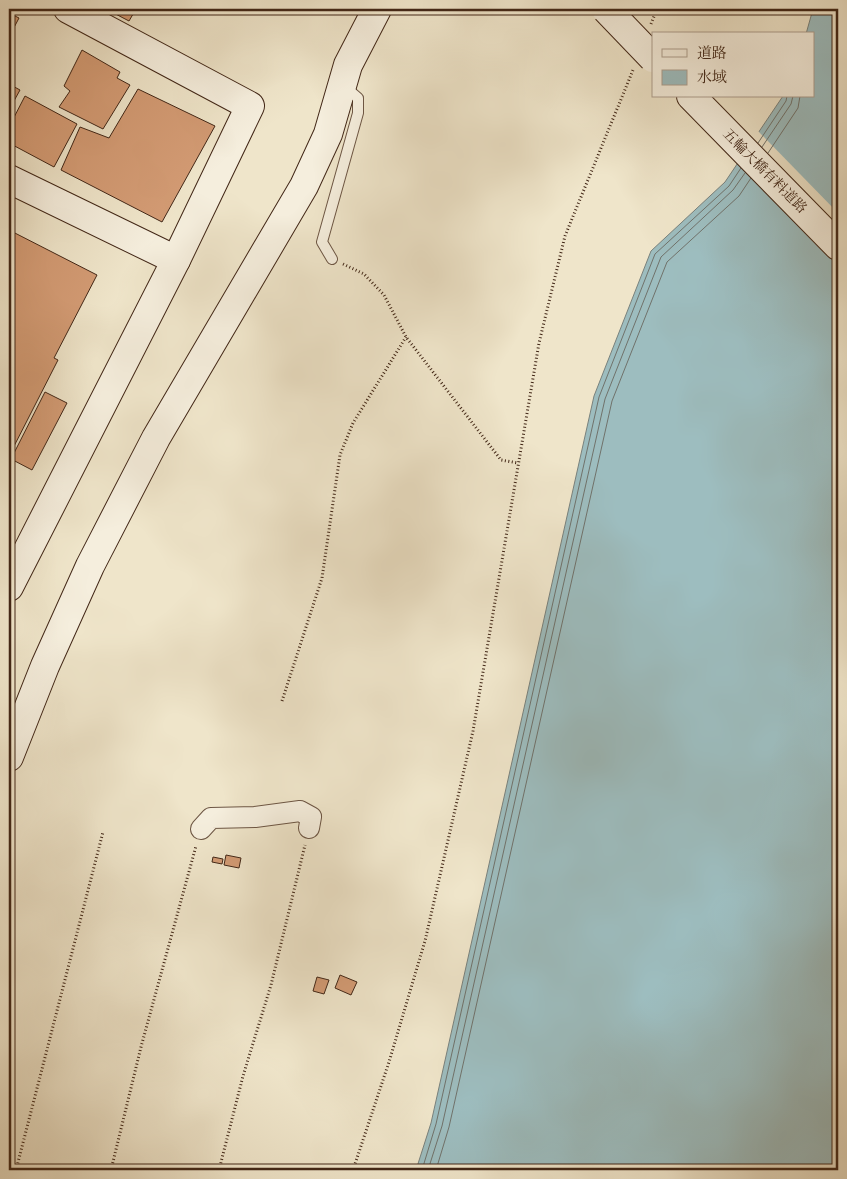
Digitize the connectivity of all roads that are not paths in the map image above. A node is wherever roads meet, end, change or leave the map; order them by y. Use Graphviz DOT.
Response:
graph roads {
  1 [pos="68,9"];
  2 [pos="377,9"];
  3 [pos="606,9"];
  4 [pos="644,61"];
  5 [pos="342,84"];
  6 [pos="693,98"];
  7 [pos="9,179"];
  8 [pos="838,246"];
  9 [pos="332,259"];
  10 [pos="176,260"];
  11 [pos="9,587"];
  12 [pos="9,757"];
  13 [pos="309,828"];
  14 [pos="201,829"];
  1 -- 10 [label="street"];
  2 -- 5 [label="street"];
  3 -- 4 [label="street, bridge"];
  5 -- 9 [label="lane"];
  5 -- 12 [label="street"];
  6 -- 8 [label="street, 五輪大橋有料道路"];
  7 -- 10 [label="street"];
  10 -- 11 [label="street"];
  13 -- 14 [label="street"];
}
